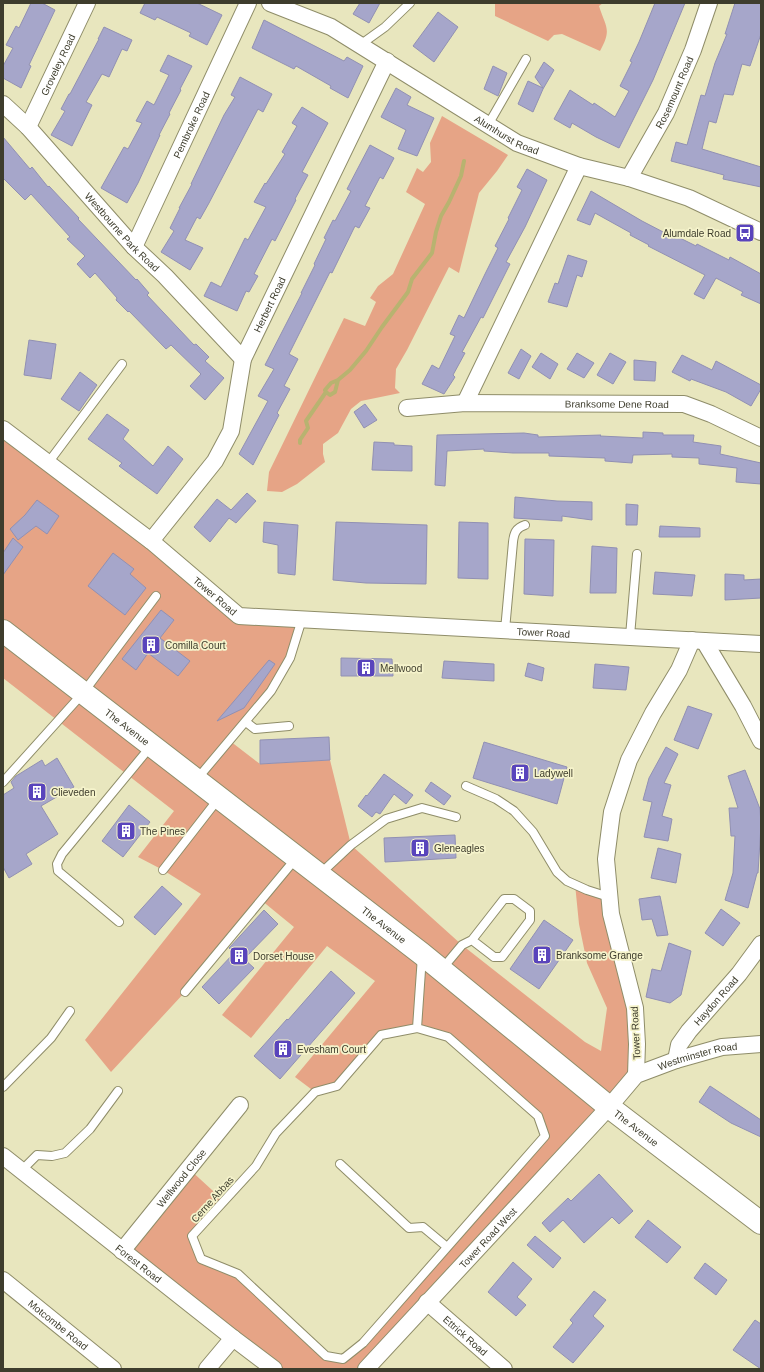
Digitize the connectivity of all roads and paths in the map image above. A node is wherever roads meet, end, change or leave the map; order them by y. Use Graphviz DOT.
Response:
graph roads {
  1 [pos="88,3"];
  2 [pos="248,3"];
  3 [pos="273,3"];
  4 [pos="410,3"];
  5 [pos="709,3"];
  6 [pos="360,45"];
  7 [pos="526,59"];
  8 [pos="387,61"];
  9 [pos="3,104"];
  10 [pos="488,125"];
  11 [pos="28,127"];
  12 [pos="579,166"];
  13 [pos="629,178"];
  14 [pos="761,232"];
  15 [pos="134,247"];
  16 [pos="243,358"];
  17 [pos="122,364"];
  18 [pos="466,403"];
  19 [pos="407,408"];
  20 [pos="3,429"];
  21 [pos="761,438"];
  22 [pos="48,463"];
  23 [pos="525,525"];
  24 [pos="151,541"];
  25 [pos="637,554"];
  26 [pos="156,596"];
  27 [pos="302,619"];
  28 [pos="505,630"];
  29 [pos="3,631"];
  30 [pos="630,636"];
  31 [pos="698,640"];
  32 [pos="761,644"];
  33 [pos="83,693"];
  34 [pos="246,722"];
  35 [pos="289,726"];
  36 [pos="761,741"];
  37 [pos="151,745"];
  38 [pos="196,780"];
  39 [pos="3,782"];
  40 [pos="466,786"];
  41 [pos="219,798"];
  42 [pos="456,817"];
  43 [pos="297,857"];
  44 [pos="163,870"];
  45 [pos="319,875"];
  46 [pos="610,897"];
  47 [pos="119,922"];
  48 [pos="472,940"];
  49 [pos="761,944"];
  50 [pos="422,954"];
  51 [pos="441,969"];
  52 [pos="184,992"];
  53 [pos="70,1011"];
  54 [pos="417,1028"];
  55 [pos="761,1044"];
  56 [pos="676,1060"];
  57 [pos="636,1076"];
  58 [pos="3,1087"];
  59 [pos="118,1091"];
  60 [pos="240,1105"];
  61 [pos="609,1107"];
  62 [pos="3,1156"];
  63 [pos="340,1164"];
  64 [pos="21,1171"];
  65 [pos="761,1223"];
  66 [pos="447,1247"];
  67 [pos="122,1251"];
  68 [pos="3,1280"];
  69 [pos="427,1302"];
  70 [pos="233,1338"];
  71 [pos="113,1369"];
  72 [pos="207,1369"];
  73 [pos="274,1369"];
  74 [pos="366,1369"];
  75 [pos="504,1369"];
  1 -- 11 [label="street, Groveley Road"];
  2 -- 15 [label="street, Pembroke Road"];
  3 -- 6 [label="street, Alumhurst Road"];
  4 -- 6 [label="lane"];
  5 -- 13 [label="street, Rosemount Road"];
  6 -- 8 [label="street, Alumhurst Road"];
  7 -- 10 [label="lane"];
  8 -- 10 [label="street, Alumhurst Road"];
  8 -- 16 [label="street, Herbert Road"];
  9 -- 11 [label="street, Westbourne Park Road"];
  10 -- 12 [label="street, Alumhurst Road"];
  11 -- 15 [label="street, Westbourne Park Road"];
  12 -- 13 [label="street, Alumhurst Road"];
  12 -- 18 [label="street"];
  13 -- 14 [label="street, Alumhurst Road"];
  15 -- 16 [label="street, Westbourne Park Road"];
  16 -- 24 [label="street, Herbert Road"];
  17 -- 22 [label="lane"];
  18 -- 19 [label="street, Branksome Dene Road"];
  18 -- 21 [label="street, Branksome Dene Road"];
  20 -- 22 [label="street, Tower Road"];
  22 -- 24 [label="street, Tower Road"];
  23 -- 28 [label="lane"];
  24 -- 27 [label="street, Tower Road"];
  25 -- 30 [label="lane"];
  26 -- 33 [label="lane"];
  27 -- 28 [label="street, Tower Road"];
  27 -- 34 [label="lane"];
  28 -- 30 [label="street, Tower Road"];
  29 -- 33 [label="main road, The Avenue"];
  30 -- 31 [label="street, Tower Road"];
  31 -- 32 [label="street"];
  31 -- 36 [label="street"];
  31 -- 46 [label="street, Tower Road"];
  33 -- 37 [label="main road, The Avenue"];
  33 -- 39 [label="lane"];
  34 -- 35 [label="lane"];
  34 -- 38 [label="lane"];
  37 -- 38 [label="main road, The Avenue"];
  37 -- 47 [label="lane"];
  38 -- 41 [label="main road, The Avenue"];
  40 -- 46 [label="lane"];
  41 -- 43 [label="main road, The Avenue"];
  41 -- 44 [label="lane"];
  42 -- 45 [label="lane"];
  43 -- 45 [label="main road, The Avenue"];
  43 -- 52 [label="lane"];
  45 -- 50 [label="main road, The Avenue"];
  46 -- 57 [label="street, Tower Road"];
  48 -- 48 [label="lane"];
  48 -- 51 [label="lane"];
  49 -- 56 [label="street, Haydon Road"];
  50 -- 51 [label="main road, The Avenue"];
  50 -- 54 [label="lane"];
  51 -- 61 [label="main road, The Avenue"];
  53 -- 58 [label="lane"];
  54 -- 66 [label="lane, Cerne Abbas"];
  54 -- 66 [label="lane, Cerne Abbas"];
  55 -- 56 [label="street, Westminster Road"];
  56 -- 57 [label="street, Westminster Road"];
  57 -- 61 [label="street"];
  59 -- 64 [label="lane"];
  60 -- 67 [label="street, Wellwood Close"];
  61 -- 65 [label="main road, The Avenue"];
  61 -- 69 [label="street, Tower Road West"];
  62 -- 64 [label="street, Forest Road"];
  63 -- 66 [label="lane"];
  64 -- 67 [label="street, Forest Road"];
  67 -- 70 [label="street, Forest Road"];
  68 -- 71 [label="street, Motcombe Road"];
  69 -- 74 [label="street, Tower Road West"];
  69 -- 75 [label="street, Ettrick Road"];
  70 -- 72 [label="street"];
  70 -- 73 [label="street, Forest Road"];
}
